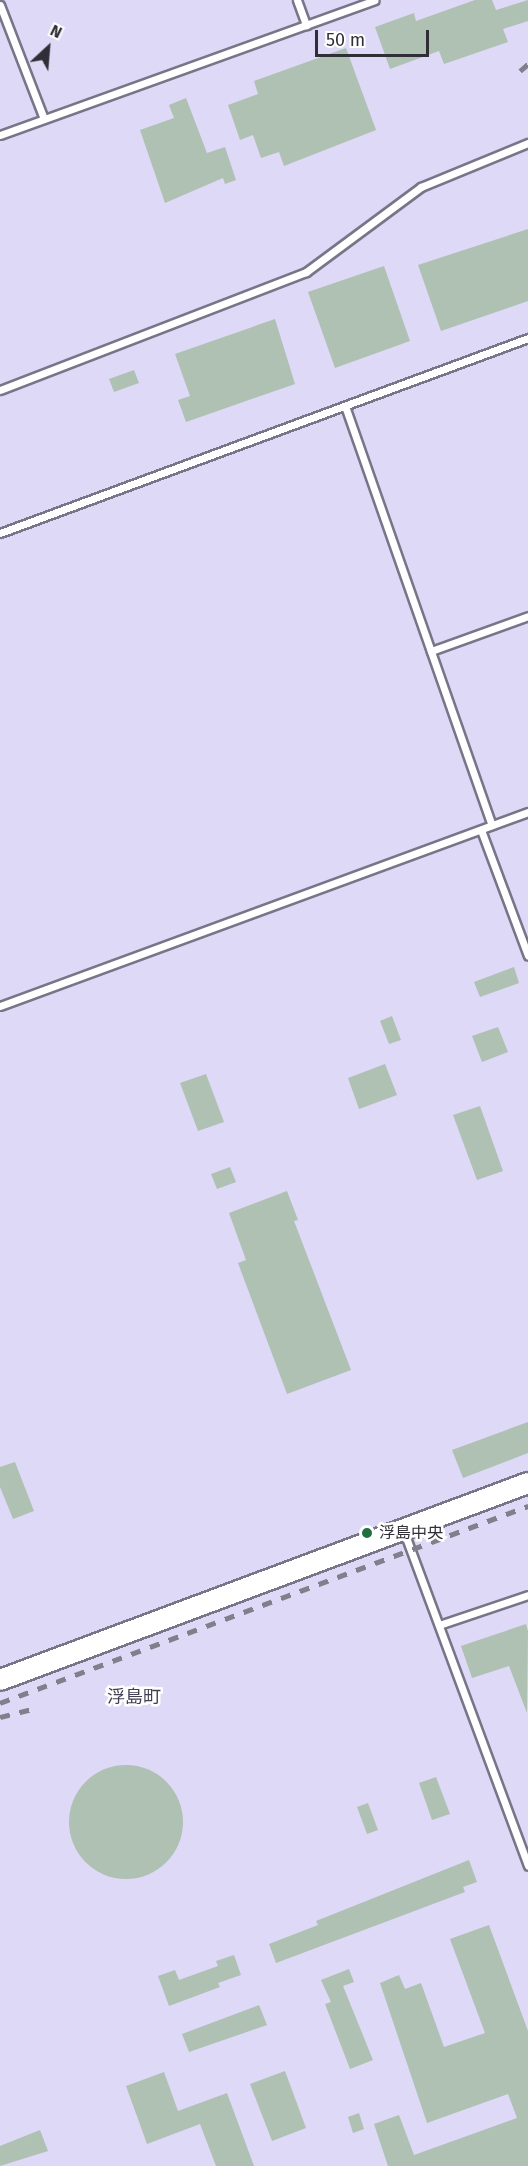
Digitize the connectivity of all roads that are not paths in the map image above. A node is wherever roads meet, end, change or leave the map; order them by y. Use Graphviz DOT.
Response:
graph roads {
  1 [pos="297,0"];
  2 [pos="374,0"];
  3 [pos="0,5"];
  4 [pos="306,25"];
  5 [pos="44,119"];
  6 [pos="0,135"];
  7 [pos="528,142"];
  8 [pos="528,338"];
  9 [pos="0,390"];
  10 [pos="345,406"];
  11 [pos="0,533"];
  12 [pos="528,616"];
  13 [pos="430,651"];
  14 [pos="528,812"];
  15 [pos="492,825"];
  16 [pos="481,830"];
  17 [pos="526,945"];
  18 [pos="528,956"];
  19 [pos="0,1006"];
  20 [pos="528,1483"];
  21 [pos="404,1530"];
  22 [pos="528,1595"];
  23 [pos="439,1625"];
  24 [pos="0,1680"];
  25 [pos="528,1866"];
  1 -- 4 [label="lane"];
  2 -- 4 [label="lane"];
  3 -- 5 [label="lane"];
  4 -- 5 [label="lane"];
  5 -- 6 [label="lane"];
  7 -- 9 [label="lane"];
  8 -- 10 [label="lane"];
  10 -- 11 [label="lane"];
  10 -- 13 [label="lane"];
  12 -- 13 [label="lane"];
  13 -- 15 [label="lane"];
  14 -- 15 [label="lane"];
  15 -- 16 [label="lane"];
  16 -- 17 [label="lane"];
  16 -- 19 [label="lane"];
  17 -- 18 [label="lane"];
  20 -- 21 [label="street"];
  21 -- 23 [label="lane"];
  21 -- 24 [label="street"];
  22 -- 23 [label="lane"];
  23 -- 25 [label="lane"];
}
